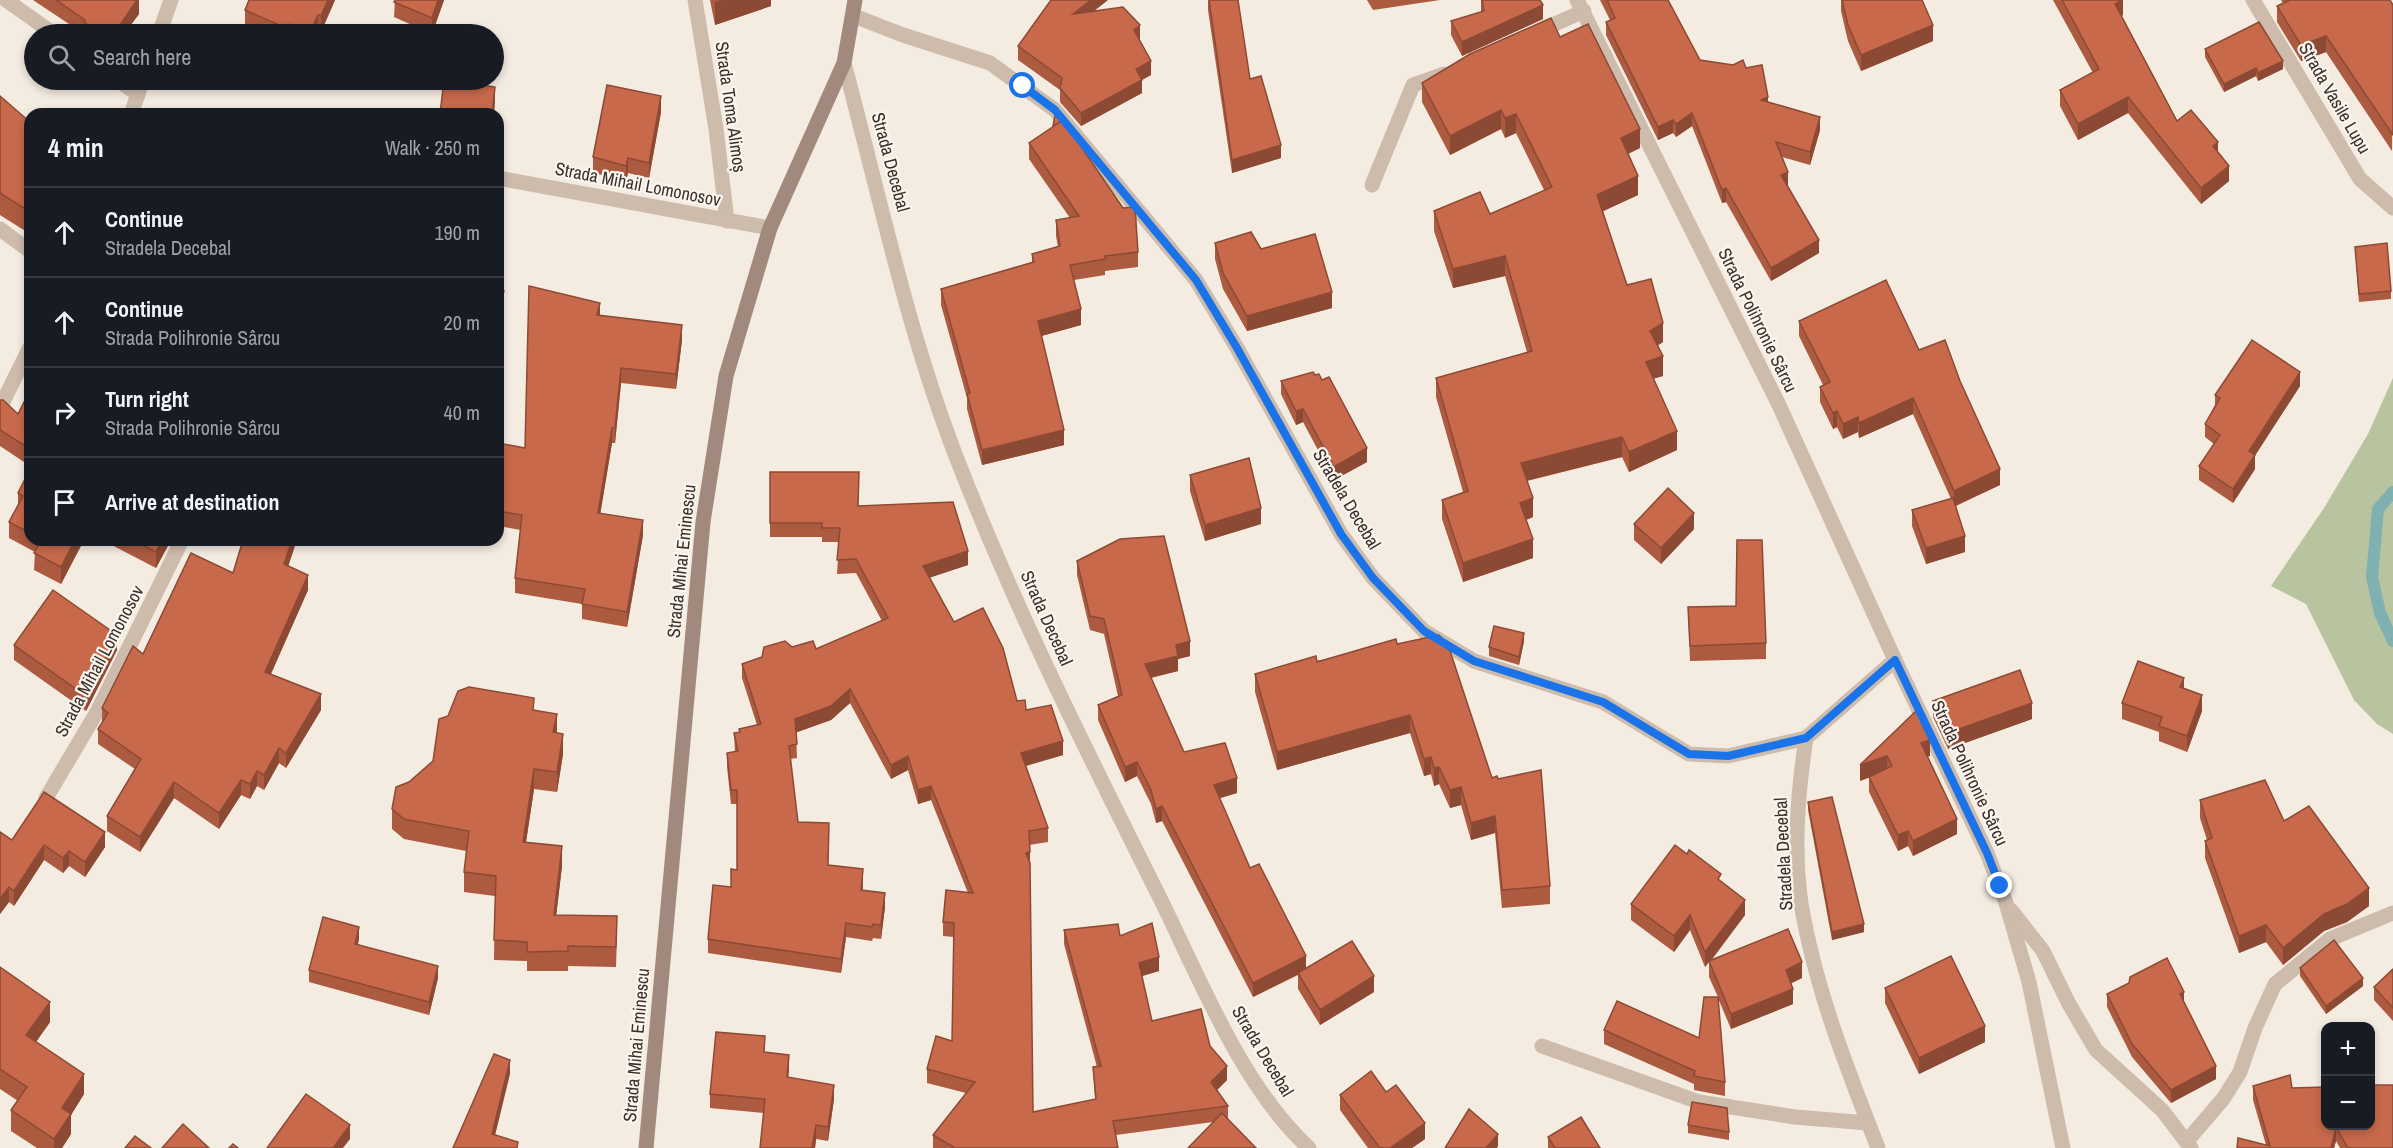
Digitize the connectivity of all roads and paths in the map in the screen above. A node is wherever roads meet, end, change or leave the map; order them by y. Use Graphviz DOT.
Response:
graph roads {
  1 [pos="6,0"];
  2 [pos="171,0"];
  3 [pos="695,0"];
  4 [pos="855,0"];
  5 [pos="2253,0"];
  6 [pos="1581,6"];
  7 [pos="854,16"];
  8 [pos="40,24"];
  9 [pos="163,24"];
  10 [pos="1522,39"];
  11 [pos="844,63"];
  12 [pos="1461,66"];
  13 [pos="140,90"];
  14 [pos="137,108"];
  15 [pos="504,179"];
  16 [pos="1372,185"];
  17 [pos="2393,208"];
  18 [pos="727,220"];
  19 [pos="770,228"];
  20 [pos="0,229"];
  21 [pos="24,247"];
  22 [pos="24,359"];
  23 [pos="0,408"];
  24 [pos="179,546"];
  25 [pos="1895,660"];
  26 [pos="1806,738"];
  27 [pos="46,798"];
  28 [pos="2006,903"];
  29 [pos="2393,912"];
  30 [pos="1542,1046"];
  31 [pos="1868,1123"];
  32 [pos="2189,1145"];
  33 [pos="646,1148"];
  34 [pos="1309,1148"];
  35 [pos="1878,1148"];
  36 [pos="2062,1148"];
  1 -- 8 [label="street"];
  2 -- 9 [label="street"];
  3 -- 18 [label="street, Strada Toma Alimoș"];
  4 -- 7 [label="main road, Strada Mihai Eminescu"];
  5 -- 17 [label="street, Strada Vasile Lupu"];
  6 -- 10 [label="street"];
  6 -- 25 [label="street, Strada Polihronie Sârcu"];
  7 -- 11 [label="main road, Strada Mihai Eminescu"];
  7 -- 26 [label="street, Stradela Decebal"];
  11 -- 19 [label="main road, Strada Mihai Eminescu"];
  11 -- 34 [label="street, Strada Decebal"];
  12 -- 16 [label="street"];
  13 -- 14 [label="street"];
  15 -- 18 [label="street, Strada Mihail Lomonosov"];
  18 -- 19 [label="street, Strada Mihail Lomonosov"];
  19 -- 33 [label="main road, Strada Mihai Eminescu"];
  20 -- 21 [label="street"];
  22 -- 23 [label="street"];
  24 -- 27 [label="street, Strada Mihail Lomonosov"];
  25 -- 26 [label="street"];
  25 -- 28 [label="street, Strada Polihronie Sârcu"];
  26 -- 31 [label="street, Stradela Decebal"];
  28 -- 32 [label="street, Strada Polihronie Sârcu"];
  28 -- 36 [label="street, Strada Polihronie Sârcu"];
  29 -- 32 [label="street, Strada Polihronie Sârcu"];
  30 -- 31 [label="street"];
  31 -- 35 [label="street, Stradela Decebal"];
}
